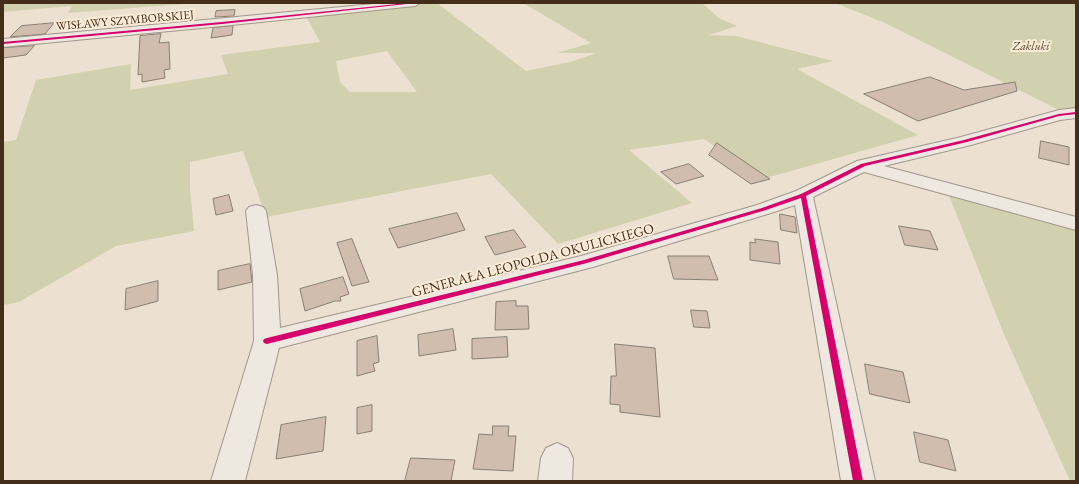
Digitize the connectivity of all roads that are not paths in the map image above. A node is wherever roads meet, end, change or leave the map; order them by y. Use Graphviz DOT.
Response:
graph roads {
  1 [pos="415,3"];
  2 [pos="3,43"];
  3 [pos="1076,113"];
  4 [pos="863,166"];
  5 [pos="803,195"];
  6 [pos="256,211"];
  7 [pos="1076,224"];
  8 [pos="267,341"];
  9 [pos="228,481"];
  10 [pos="858,481"];
  1 -- 2 [label="street, WISŁAWY SZYMBORSKIEJ"];
  3 -- 4 [label="street, GENERAŁA LEOPOLDA OKULICKIEGO"];
  4 -- 5 [label="street, GENERAŁA LEOPOLDA OKULICKIEGO"];
  4 -- 7 [label="street"];
  5 -- 8 [label="street, GENERAŁA LEOPOLDA OKULICKIEGO"];
  5 -- 10 [label="street"];
  6 -- 8 [label="street"];
  8 -- 9 [label="street"];
}
